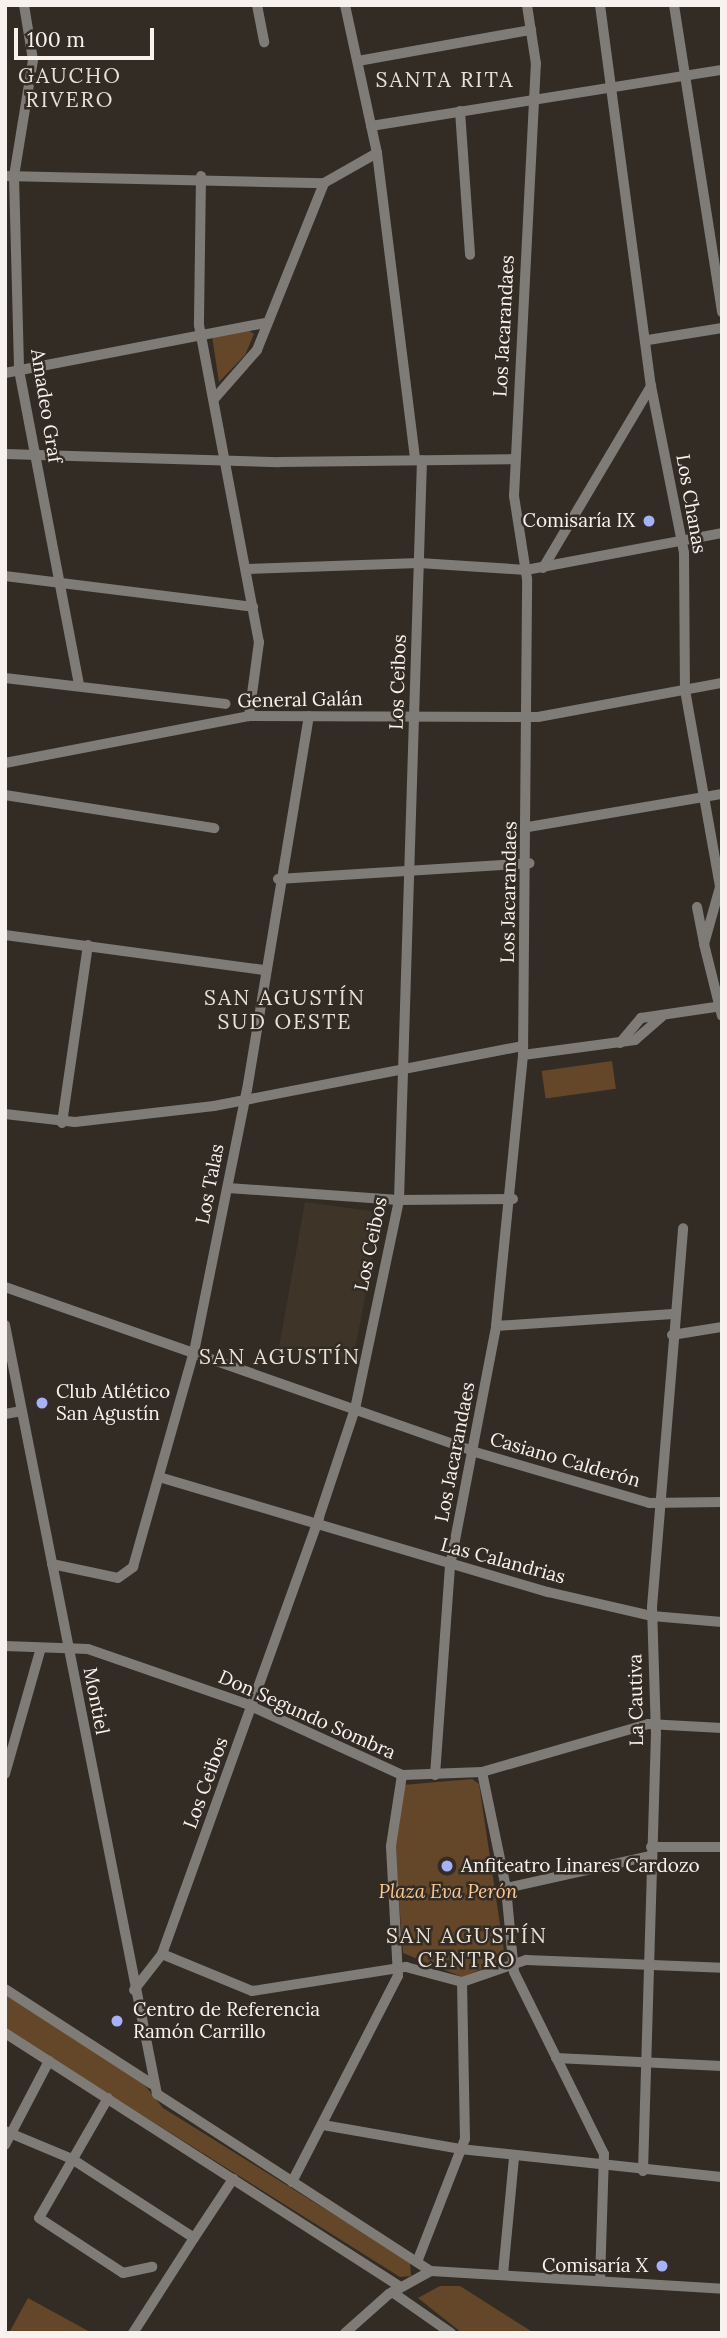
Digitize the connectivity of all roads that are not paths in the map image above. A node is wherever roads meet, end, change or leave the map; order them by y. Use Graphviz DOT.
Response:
graph roads {
  1 [pos="24,5"];
  2 [pos="257,5"];
  3 [pos="345,5"];
  4 [pos="527,5"];
  5 [pos="600,5"];
  6 [pos="674,5"];
  7 [pos="531,30"];
  8 [pos="264,43"];
  9 [pos="358,61"];
  10 [pos="722,70"];
  11 [pos="682,76"];
  12 [pos="612,86"];
  13 [pos="534,96"];
  14 [pos="460,111"];
  15 [pos="372,126"];
  16 [pos="377,153"];
  17 [pos="10,176"];
  18 [pos="201,176"];
  19 [pos="324,183"];
  20 [pos="470,255"];
  21 [pos="722,312"];
  22 [pos="264,323"];
  23 [pos="722,328"];
  24 [pos="201,334"];
  25 [pos="648,340"];
  26 [pos="19,370"];
  27 [pos="5,373"];
  28 [pos="651,386"];
  29 [pos="215,398"];
  30 [pos="5,454"];
  31 [pos="36,454"];
  32 [pos="227,457"];
  33 [pos="515,458"];
  34 [pos="419,460"];
  35 [pos="722,533"];
  36 [pos="682,541"];
  37 [pos="419,563"];
  38 [pos="543,568"];
  39 [pos="246,569"];
  40 [pos="526,570"];
  41 [pos="5,576"];
  42 [pos="60,581"];
  43 [pos="253,607"];
  44 [pos="5,678"];
  45 [pos="722,683"];
  46 [pos="79,685"];
  47 [pos="685,690"];
  48 [pos="225,704"];
  49 [pos="249,716"];
  50 [pos="309,716"];
  51 [pos="414,717"];
  52 [pos="527,718"];
  53 [pos="5,763"];
  54 [pos="722,794"];
  55 [pos="5,795"];
  56 [pos="703,797"];
  57 [pos="528,827"];
  58 [pos="214,828"];
  59 [pos="529,863"];
  60 [pos="409,871"];
  61 [pos="278,879"];
  62 [pos="721,887"];
  63 [pos="697,907"];
  64 [pos="5,935"];
  65 [pos="704,944"];
  66 [pos="88,945"];
  67 [pos="264,970"];
  68 [pos="720,1009"];
  69 [pos="523,1051"];
  70 [pos="405,1067"];
  71 [pos="244,1100"];
  72 [pos="5,1114"];
  73 [pos="62,1123"];
  74 [pos="228,1188"];
  75 [pos="513,1199"];
  76 [pos="398,1200"];
  77 [pos="683,1228"];
  78 [pos="5,1287"];
  79 [pos="673,1314"];
  80 [pos="5,1325"];
  81 [pos="496,1326"];
  82 [pos="722,1327"];
  83 [pos="672,1335"];
  84 [pos="194,1352"];
  85 [pos="355,1409"];
  86 [pos="22,1411"];
  87 [pos="5,1414"];
  88 [pos="475,1452"];
  89 [pos="159,1477"];
  90 [pos="722,1503"];
  91 [pos="658,1504"];
  92 [pos="317,1523"];
  93 [pos="52,1564"];
  94 [pos="450,1566"];
  95 [pos="652,1616"];
  96 [pos="722,1622"];
  97 [pos="5,1646"];
  98 [pos="68,1648"];
  99 [pos="40,1651"];
  100 [pos="253,1706"];
  101 [pos="656,1724"];
  102 [pos="722,1728"];
  103 [pos="482,1772"];
  104 [pos="5,1774"];
  105 [pos="402,1775"];
  106 [pos="435,1775"];
  107 [pos="722,1847"];
  108 [pos="650,1851"];
  109 [pos="506,1888"];
  110 [pos="162,1954"];
  111 [pos="512,1963"];
  112 [pos="646,1964"];
  113 [pos="398,1968"];
  114 [pos="722,1968"];
  115 [pos="462,1982"];
  116 [pos="5,1989"];
  117 [pos="134,1990"];
  118 [pos="5,2033"];
  119 [pos="144,2045"];
  120 [pos="556,2058"];
  121 [pos="49,2060"];
  122 [pos="126,2061"];
  123 [pos="644,2061"];
  124 [pos="722,2066"];
  125 [pos="152,2084"];
  126 [pos="108,2098"];
  127 [pos="323,2125"];
  128 [pos="7,2137"];
  129 [pos="460,2149"];
  130 [pos="514,2157"];
  131 [pos="72,2159"];
  132 [pos="604,2168"];
  133 [pos="643,2171"];
  134 [pos="722,2177"];
  135 [pos="233,2179"];
  136 [pos="292,2182"];
  137 [pos="194,2238"];
  138 [pos="417,2262"];
  139 [pos="152,2267"];
  140 [pos="431,2271"];
  141 [pos="503,2274"];
  142 [pos="600,2281"];
  143 [pos="722,2289"];
  144 [pos="396,2290"];
  145 [pos="132,2333"];
  146 [pos="345,2333"];
  147 [pos="451,2333"];
  1 -- 17 [label="street, Amadeo Graf"];
  2 -- 8 [label="street"];
  3 -- 9 [label="street, Los Ceibos"];
  4 -- 7 [label="street, Los Jacarandaes"];
  5 -- 12 [label="street, Los Chanas"];
  6 -- 11 [label="street"];
  7 -- 9 [label="street"];
  7 -- 13 [label="street, Los Jacarandaes"];
  9 -- 15 [label="street, Los Ceibos"];
  10 -- 11 [label="street"];
  11 -- 12 [label="street"];
  11 -- 21 [label="street"];
  12 -- 13 [label="street"];
  12 -- 25 [label="street, Los Chanas"];
  13 -- 14 [label="street"];
  13 -- 33 [label="street, Los Jacarandaes"];
  14 -- 15 [label="street"];
  14 -- 20 [label="street"];
  15 -- 16 [label="street, Los Ceibos"];
  16 -- 19 [label="street"];
  16 -- 34 [label="street, Los Ceibos"];
  17 -- 18 [label="street"];
  17 -- 26 [label="street, Amadeo Graf"];
  18 -- 19 [label="street"];
  18 -- 24 [label="street"];
  19 -- 22 [label="street"];
  22 -- 24 [label="street"];
  22 -- 29 [label="street"];
  23 -- 25 [label="street"];
  24 -- 26 [label="street"];
  24 -- 29 [label="street"];
  25 -- 28 [label="street, Los Chanas"];
  26 -- 27 [label="street"];
  26 -- 31 [label="street, Amadeo Graf"];
  28 -- 36 [label="street, Los Chanas"];
  28 -- 38 [label="street"];
  29 -- 32 [label="street"];
  30 -- 31 [label="street"];
  31 -- 32 [label="street"];
  31 -- 42 [label="street, Amadeo Graf"];
  32 -- 34 [label="street"];
  32 -- 39 [label="street"];
  33 -- 34 [label="street"];
  33 -- 40 [label="street, Los Jacarandaes"];
  34 -- 37 [label="street, Los Ceibos"];
  35 -- 36 [label="street"];
  36 -- 38 [label="street"];
  36 -- 47 [label="street, Los Chanas"];
  37 -- 39 [label="street"];
  37 -- 40 [label="street"];
  37 -- 51 [label="street, Los Ceibos"];
  38 -- 40 [label="street"];
  39 -- 43 [label="street"];
  40 -- 52 [label="street, Los Jacarandaes"];
  41 -- 42 [label="street"];
  42 -- 43 [label="street"];
  42 -- 46 [label="street, Amadeo Graf"];
  43 -- 49 [label="street"];
  44 -- 46 [label="street"];
  45 -- 47 [label="street, General Galán"];
  46 -- 48 [label="street"];
  47 -- 52 [label="street, General Galán"];
  47 -- 56 [label="street, Los Chanas"];
  49 -- 50 [label="street, General Galán"];
  49 -- 53 [label="street, General Galán"];
  50 -- 51 [label="street, General Galán"];
  50 -- 61 [label="street, Los Talas"];
  51 -- 52 [label="street, General Galán"];
  51 -- 60 [label="street, Los Ceibos"];
  52 -- 57 [label="street, Los Jacarandaes"];
  54 -- 56 [label="street"];
  55 -- 58 [label="street"];
  56 -- 57 [label="street"];
  56 -- 62 [label="street, Los Chanas"];
  57 -- 59 [label="street, Los Jacarandaes"];
  59 -- 60 [label="street"];
  59 -- 69 [label="street, Los Jacarandaes"];
  60 -- 61 [label="street"];
  60 -- 70 [label="street, Los Ceibos"];
  61 -- 67 [label="street, Los Talas"];
  62 -- 65 [label="street, Los Chanas"];
  63 -- 65 [label="street"];
  64 -- 66 [label="street"];
  65 -- 68 [label="street, Los Chanas"];
  66 -- 67 [label="street"];
  66 -- 73 [label="street"];
  67 -- 71 [label="street, Los Talas"];
  68 -- 69 [label="street"];
  69 -- 70 [label="street"];
  69 -- 75 [label="street, Los Jacarandaes"];
  70 -- 71 [label="street"];
  70 -- 76 [label="street, Los Ceibos"];
  71 -- 73 [label="street"];
  71 -- 74 [label="street, Los Talas"];
  72 -- 73 [label="street"];
  74 -- 76 [label="street"];
  74 -- 84 [label="street, Los Talas"];
  75 -- 76 [label="street"];
  75 -- 81 [label="street, Los Jacarandaes"];
  76 -- 85 [label="street, Los Ceibos"];
  77 -- 79 [label="street, La Cautiva"];
  78 -- 84 [label="street, Casiano Calderón"];
  79 -- 81 [label="street"];
  79 -- 83 [label="street, La Cautiva"];
  80 -- 86 [label="street, Montiel"];
  81 -- 88 [label="street, Los Jacarandaes"];
  82 -- 83 [label="street"];
  83 -- 91 [label="street, La Cautiva"];
  84 -- 85 [label="street, Casiano Calderón"];
  84 -- 89 [label="street, Los Talas"];
  85 -- 88 [label="street, Casiano Calderón"];
  85 -- 92 [label="street, Los Ceibos"];
  86 -- 87 [label="street"];
  86 -- 93 [label="street, Montiel"];
  88 -- 91 [label="street, Casiano Calderón"];
  88 -- 94 [label="street, Los Jacarandaes"];
  89 -- 92 [label="street, Las Calandrias"];
  89 -- 93 [label="street, Los Talas"];
  90 -- 91 [label="street, Casiano Calderón"];
  91 -- 95 [label="street, La Cautiva"];
  92 -- 94 [label="street, Las Calandrias"];
  92 -- 100 [label="street, Los Ceibos"];
  93 -- 98 [label="street, Montiel"];
  94 -- 95 [label="street, Las Calandrias"];
  94 -- 106 [label="street, Los Jacarandaes"];
  95 -- 96 [label="street, Las Calandrias"];
  95 -- 101 [label="street, La Cautiva"];
  97 -- 99 [label="street, Don Segundo Sombra"];
  98 -- 99 [label="street, Don Segundo Sombra"];
  98 -- 100 [label="street, Don Segundo Sombra"];
  98 -- 117 [label="street, Montiel"];
  99 -- 104 [label="street"];
  100 -- 105 [label="street, Don Segundo Sombra"];
  100 -- 110 [label="street, Los Ceibos"];
  101 -- 102 [label="street, Don Segundo Sombra"];
  101 -- 103 [label="street, Don Segundo Sombra"];
  101 -- 108 [label="street, La Cautiva"];
  103 -- 106 [label="street, Don Segundo Sombra"];
  103 -- 109 [label="street"];
  105 -- 106 [label="street, Don Segundo Sombra"];
  105 -- 113 [label="street"];
  107 -- 108 [label="street"];
  108 -- 109 [label="street"];
  108 -- 112 [label="street, La Cautiva"];
  109 -- 111 [label="street"];
  110 -- 113 [label="street"];
  110 -- 117 [label="street, Los Ceibos"];
  111 -- 112 [label="street"];
  111 -- 115 [label="street"];
  111 -- 120 [label="street"];
  112 -- 114 [label="street"];
  112 -- 123 [label="street, La Cautiva"];
  113 -- 115 [label="street"];
  113 -- 127 [label="street"];
  115 -- 129 [label="street"];
  116 -- 122 [label="street"];
  117 -- 119 [label="street, Montiel"];
  118 -- 121 [label="street"];
  119 -- 122 [label="street"];
  119 -- 125 [label="street, Montiel"];
  120 -- 123 [label="street"];
  120 -- 132 [label="street"];
  121 -- 126 [label="street"];
  121 -- 128 [label="street"];
  122 -- 125 [label="street"];
  123 -- 124 [label="street"];
  123 -- 133 [label="street, La Cautiva"];
  125 -- 136 [label="street"];
  126 -- 131 [label="street"];
  126 -- 135 [label="street"];
  127 -- 129 [label="street"];
  127 -- 136 [label="street"];
  128 -- 131 [label="street"];
  129 -- 130 [label="street"];
  129 -- 138 [label="street"];
  130 -- 132 [label="street"];
  130 -- 141 [label="street"];
  131 -- 137 [label="street"];
  131 -- 139 [label="street"];
  132 -- 133 [label="street"];
  132 -- 142 [label="street"];
  133 -- 134 [label="street"];
  135 -- 137 [label="street"];
  135 -- 144 [label="street"];
  136 -- 138 [label="street"];
  137 -- 145 [label="street"];
  138 -- 140 [label="street"];
  140 -- 141 [label="street"];
  140 -- 144 [label="street"];
  141 -- 142 [label="street"];
  142 -- 143 [label="street"];
  144 -- 146 [label="street"];
  144 -- 147 [label="street"];
}
